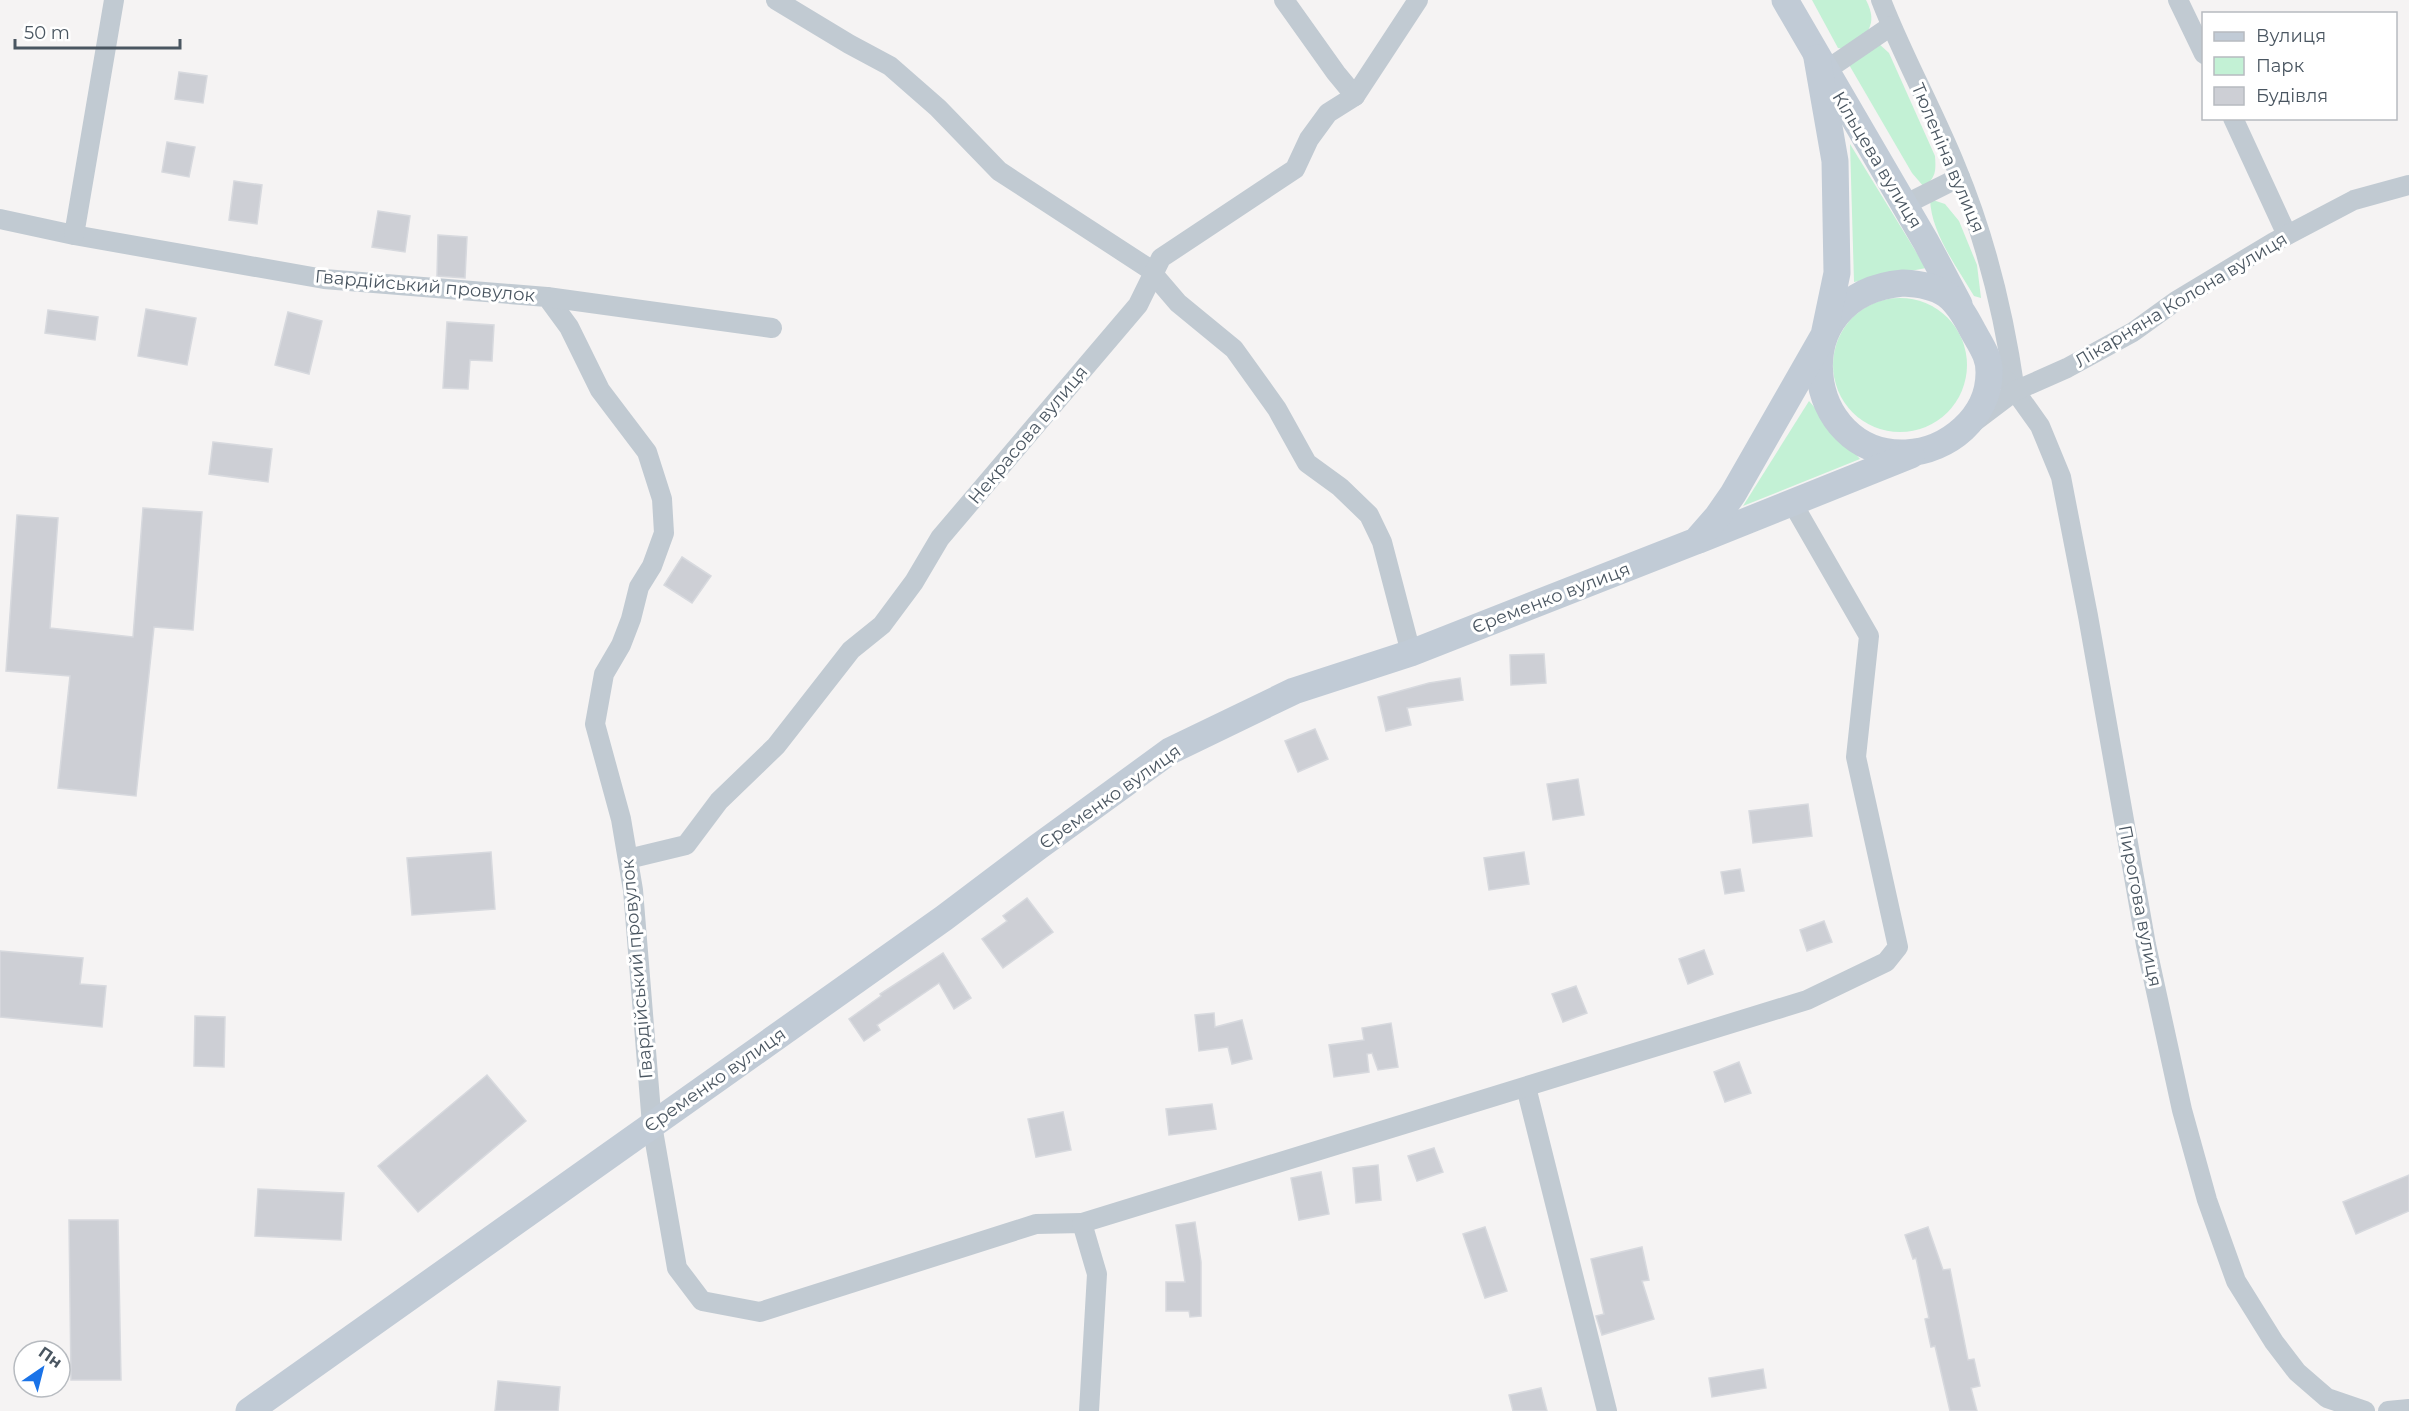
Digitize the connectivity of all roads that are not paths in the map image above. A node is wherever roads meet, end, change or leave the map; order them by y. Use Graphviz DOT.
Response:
graph roads {
  1 [pos="114,0"];
  2 [pos="776,0"];
  3 [pos="1284,0"];
  4 [pos="1418,0"];
  5 [pos="1785,0"];
  6 [pos="1881,0"];
  7 [pos="2178,0"];
  8 [pos="1891,26"];
  9 [pos="2202,50"];
  10 [pos="1821,64"];
  11 [pos="1355,96"];
  12 [pos="2234,120"];
  13 [pos="1960,177"];
  14 [pos="2409,185"];
  15 [pos="1904,205"];
  16 [pos="0,219"];
  17 [pos="74,235"];
  18 [pos="2287,235"];
  19 [pos="1154,274"];
  20 [pos="547,297"];
  21 [pos="1968,321"];
  22 [pos="772,328"];
  23 [pos="1824,335"];
  24 [pos="1988,359"];
  25 [pos="2015,392"];
  26 [pos="1962,431"];
  27 [pos="1920,452"];
  28 [pos="1793,504"];
  29 [pos="1696,542"];
  30 [pos="1411,653"];
  31 [pos="628,859"];
  32 [pos="1526,1087"];
  33 [pos="652,1125"];
  34 [pos="1082,1223"];
  35 [pos="2409,1409"];
  36 [pos="249,1411"];
  37 [pos="1089,1411"];
  38 [pos="1607,1411"];
  39 [pos="2365,1411"];
  40 [pos="2388,1411"];
  1 -- 17 [label="street"];
  2 -- 19 [label="street"];
  3 -- 11 [label="street"];
  4 -- 11 [label="street, Некрасова вулиця"];
  5 -- 10 [label="street, Кільцева вулиця"];
  6 -- 8 [label="street, Тюленіна вулиця"];
  7 -- 9 [label="street"];
  8 -- 10 [label="street"];
  8 -- 13 [label="street, Тюленіна вулиця"];
  10 -- 15 [label="street, Кільцева вулиця"];
  10 -- 23 [label="street, Єременко вулиця"];
  11 -- 19 [label="street, Некрасова вулиця"];
  12 -- 18 [label="street"];
  13 -- 15 [label="street"];
  13 -- 25 [label="street, Тюленіна вулиця"];
  14 -- 18 [label="street, Лікарняна Колона вулиця"];
  15 -- 21 [label="street, Кільцева вулиця"];
  16 -- 17 [label="street, Гвардійський провулок"];
  17 -- 20 [label="street, Гвардійський провулок"];
  18 -- 25 [label="street, Лікарняна Колона вулиця"];
  19 -- 30 [label="street"];
  19 -- 31 [label="street, Некрасова вулиця"];
  20 -- 22 [label="street"];
  20 -- 31 [label="street, Гвардійський провулок"];
  21 -- 23 [label="street, Кільцева вулиця"];
  21 -- 24 [label="street, Кільцева вулиця"];
  23 -- 27 [label="street, Кільцева вулиця"];
  23 -- 29 [label="street, Єременко вулиця"];
  24 -- 25 [label="street, Пирогова вулиця"];
  24 -- 26 [label="street, Кільцева вулиця"];
  25 -- 26 [label="street, Лікарняна Колона вулиця"];
  25 -- 39 [label="street, Пирогова вулиця"];
  26 -- 27 [label="street, Кільцева вулиця"];
  27 -- 28 [label="street"];
  28 -- 29 [label="street"];
  28 -- 32 [label="street, Гвардійський провулок"];
  29 -- 30 [label="street, Єременко вулиця"];
  30 -- 33 [label="street, Єременко вулиця"];
  31 -- 33 [label="street, Гвардійський провулок"];
  32 -- 34 [label="street, Гвардійський провулок"];
  32 -- 38 [label="street"];
  33 -- 34 [label="street, Гвардійський провулок"];
  33 -- 36 [label="street, Єременко вулиця"];
  34 -- 37 [label="street"];
  35 -- 40 [label="street"];
}
